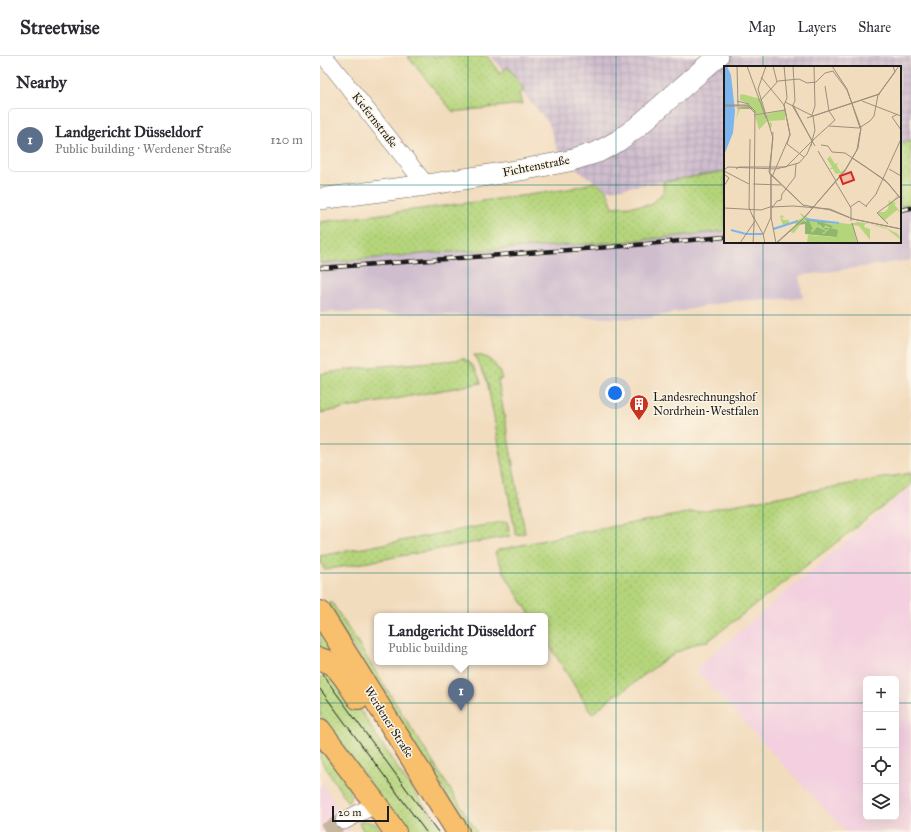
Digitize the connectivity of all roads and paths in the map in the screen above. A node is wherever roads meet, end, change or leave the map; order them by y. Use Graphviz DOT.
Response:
graph roads {
  1 [pos="324,56"];
  2 [pos="718,56"];
  3 [pos="426,185"];
  4 [pos="320,199"];
  5 [pos="320,612"];
  6 [pos="320,659"];
  7 [pos="320,730"];
  8 [pos="428,784"];
  9 [pos="376,804"];
  10 [pos="344,822"];
  11 [pos="395,832"];
  12 [pos="458,832"];
  1 -- 3 [label="street, Kiefernstraße"];
  2 -- 3 [label="street, Fichtenstraße"];
  3 -- 4 [label="street, Fichtenstraße"];
  5 -- 8 [label="main road, Werdener Straße"];
  6 -- 8 [label="main road"];
  7 -- 9 [label="main road"];
  8 -- 12 [label="main road, Werdener Straße"];
  9 -- 10 [label="street"];
  9 -- 11 [label="main road"];
}
